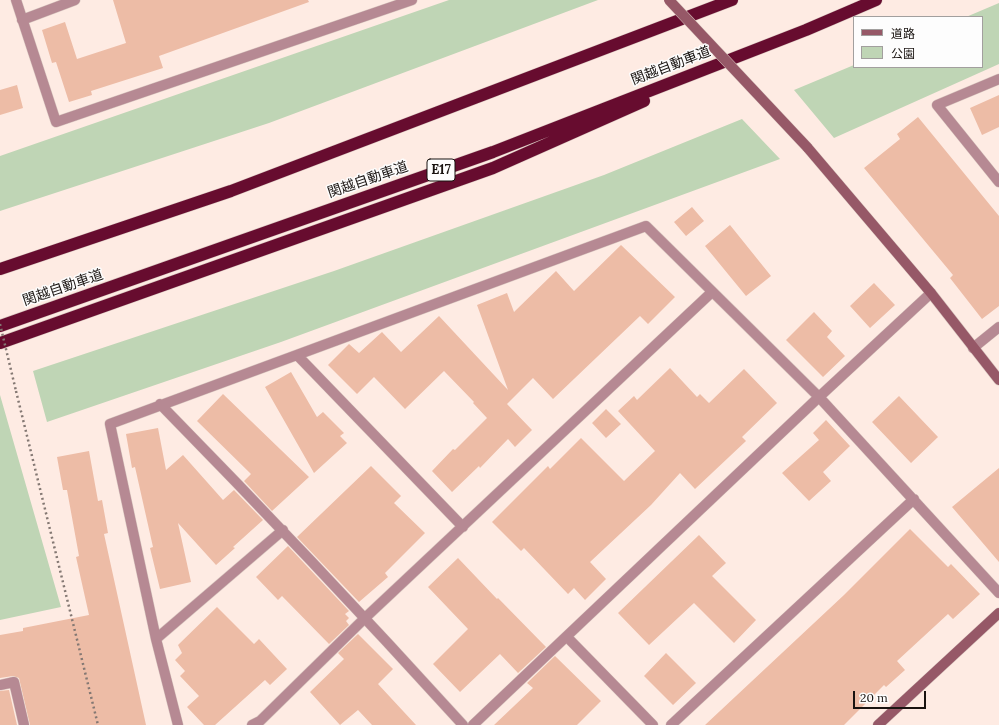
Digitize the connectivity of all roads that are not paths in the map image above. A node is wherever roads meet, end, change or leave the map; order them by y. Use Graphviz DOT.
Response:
graph roads {
  1 [pos="16,0"];
  2 [pos="75,0"];
  3 [pos="412,0"];
  4 [pos="670,0"];
  5 [pos="732,0"];
  6 [pos="876,0"];
  7 [pos="22,20"];
  8 [pos="806,30"];
  9 [pos="999,79"];
  10 [pos="999,182"];
  11 [pos="78,244"];
  12 [pos="0,264"];
  13 [pos="0,269"];
  14 [pos="712,292"];
  15 [pos="932,293"];
  16 [pos="0,325"];
  17 [pos="999,327"];
  18 [pos="0,343"];
  19 [pos="973,348"];
  20 [pos="297,355"];
  21 [pos="999,380"];
  22 [pos="819,397"];
  23 [pos="160,404"];
  24 [pos="914,499"];
  25 [pos="463,527"];
  26 [pos="283,530"];
  27 [pos="999,593"];
  28 [pos="999,613"];
  29 [pos="366,617"];
  30 [pos="567,637"];
  31 [pos="156,639"];
  32 [pos="0,685"];
  33 [pos="258,724"];
  34 [pos="24,725"];
  35 [pos="178,725"];
  36 [pos="463,725"];
  37 [pos="473,725"];
  38 [pos="653,725"];
  39 [pos="671,725"];
  40 [pos="878,725"];
  1 -- 7 [label="street"];
  2 -- 7 [label="street"];
  3 -- 7 [label="street"];
  4 -- 15 [label="street, bridge"];
  5 -- 11 [label="highway"];
  6 -- 8 [label="highway, 関越自動車道 / E17"];
  8 -- 16 [label="highway, 関越自動車道 / E17"];
  8 -- 18 [label="highway"];
  9 -- 10 [label="street"];
  11 -- 12 [label="highway"];
  11 -- 13 [label="highway"];
  14 -- 20 [label="street"];
  14 -- 22 [label="street"];
  14 -- 25 [label="street"];
  15 -- 19 [label="street"];
  15 -- 22 [label="street"];
  17 -- 19 [label="street"];
  19 -- 21 [label="street"];
  20 -- 23 [label="street"];
  20 -- 25 [label="street"];
  22 -- 24 [label="street"];
  22 -- 30 [label="street"];
  23 -- 26 [label="street"];
  23 -- 31 [label="street"];
  24 -- 27 [label="street"];
  24 -- 39 [label="street"];
  25 -- 29 [label="street"];
  26 -- 29 [label="street"];
  26 -- 31 [label="street"];
  28 -- 40 [label="street"];
  29 -- 33 [label="street"];
  29 -- 36 [label="street"];
  30 -- 37 [label="street"];
  30 -- 38 [label="street"];
  31 -- 35 [label="street"];
  32 -- 34 [label="street"];
}
